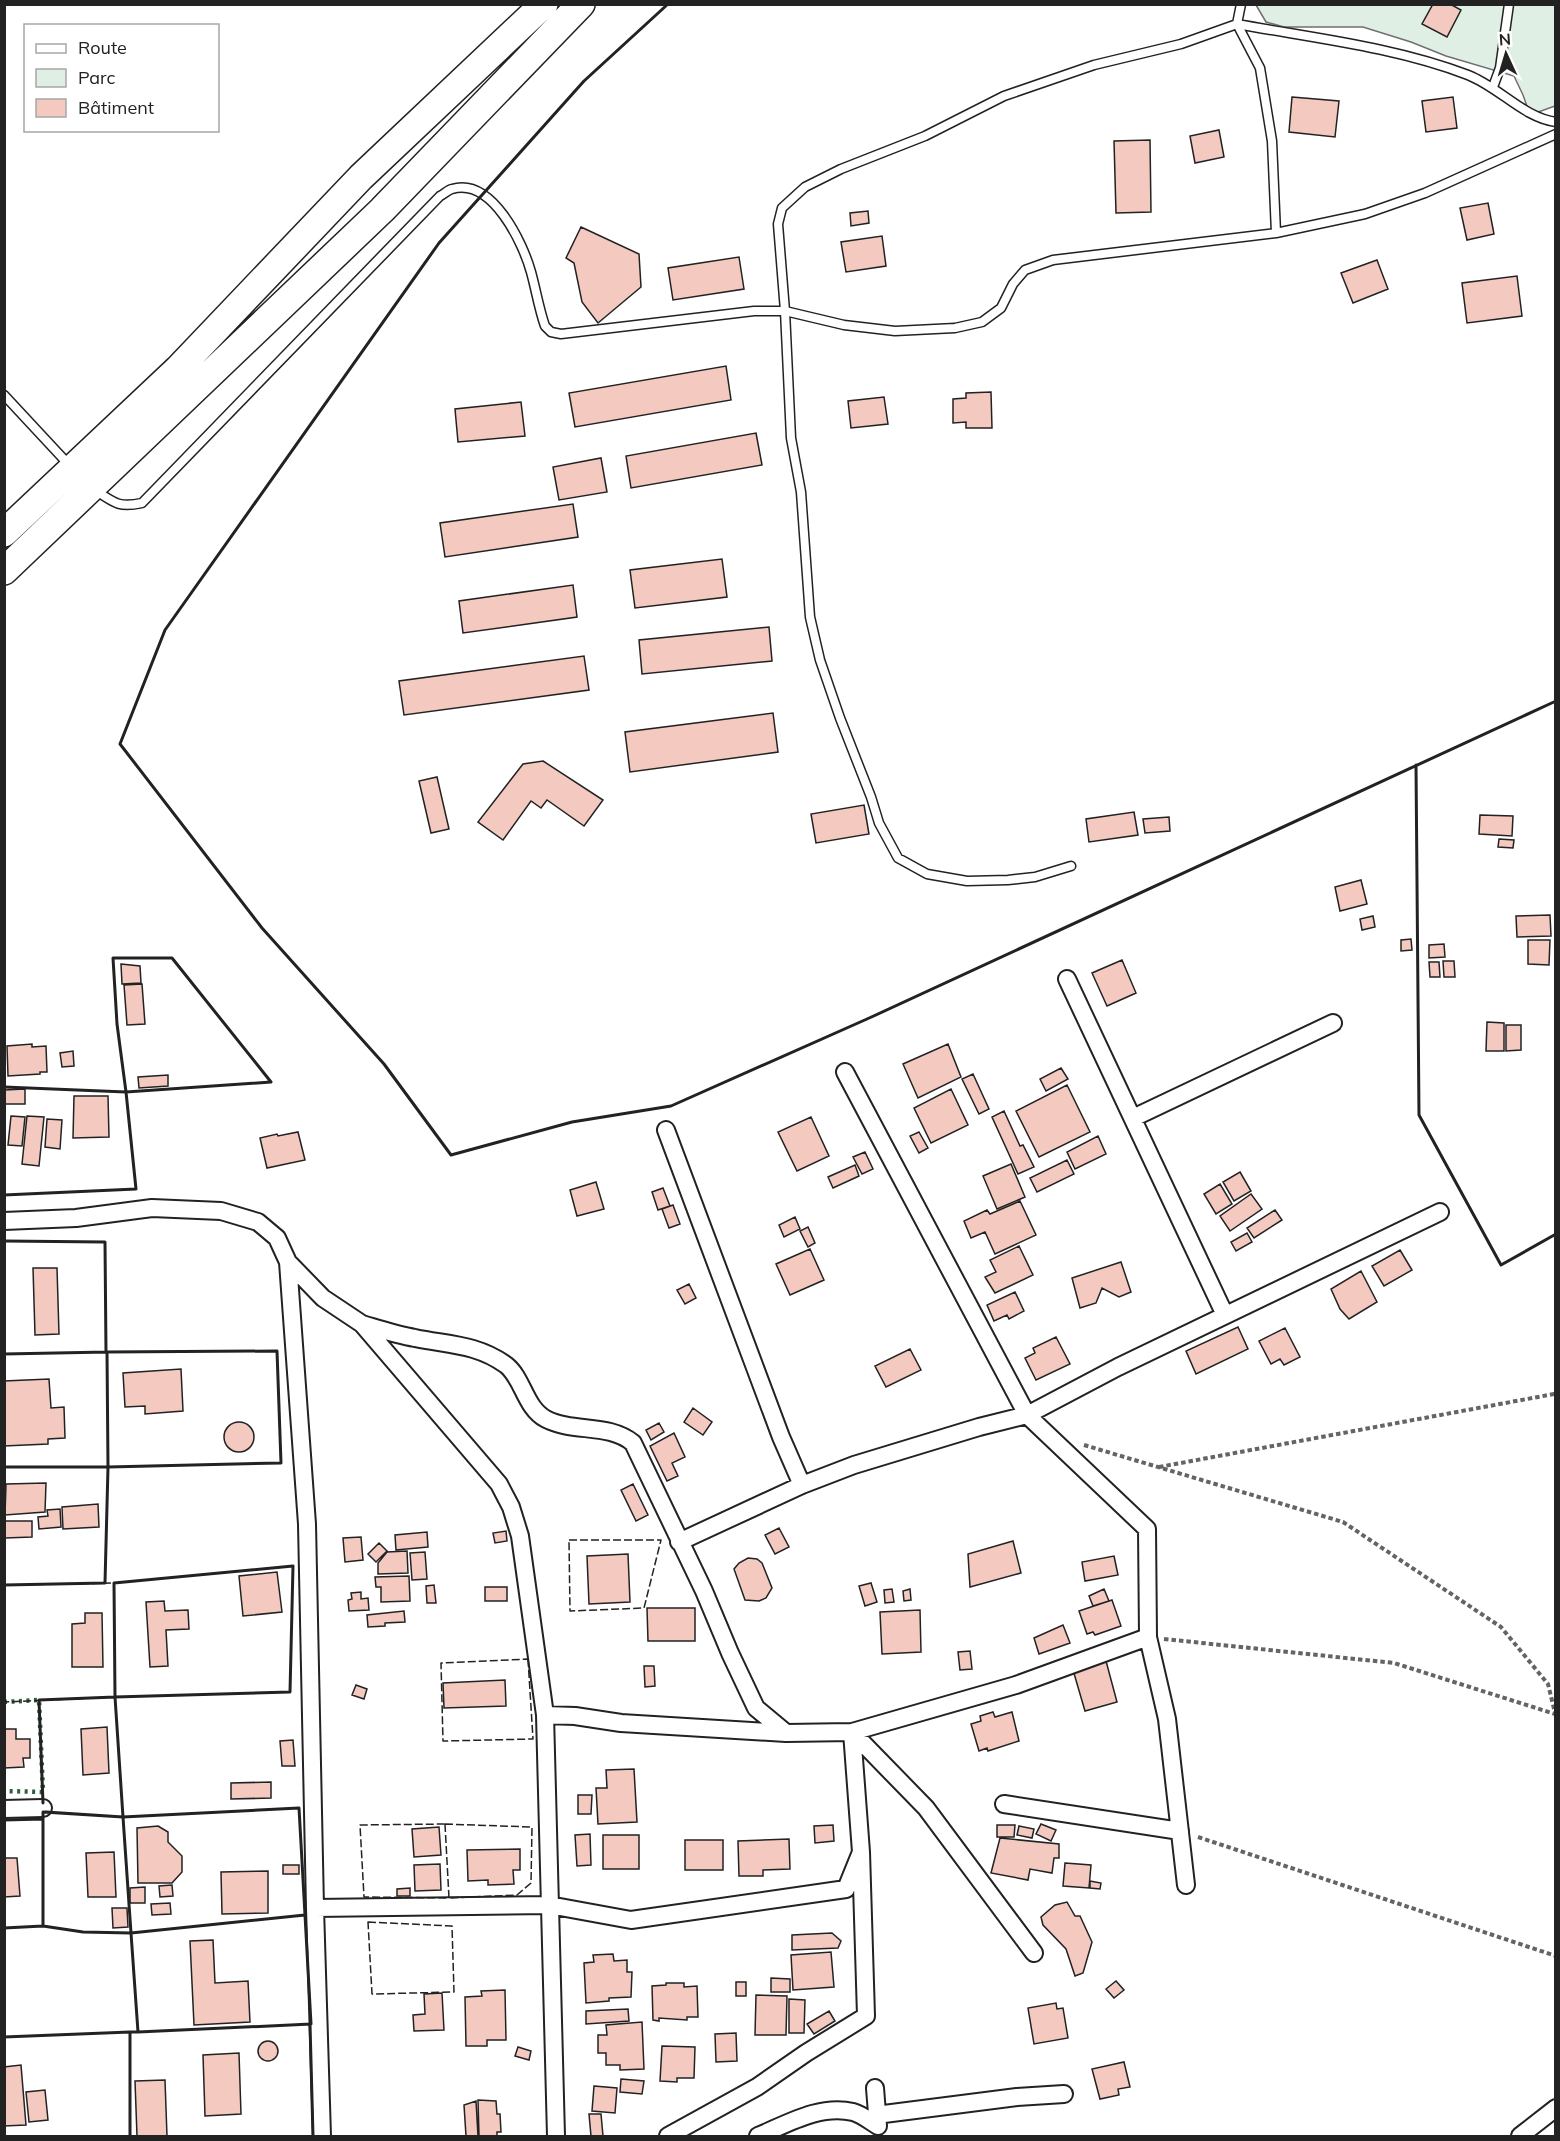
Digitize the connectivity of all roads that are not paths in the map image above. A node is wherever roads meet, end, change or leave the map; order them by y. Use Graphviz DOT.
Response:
graph roads {
  1 [pos="544,4"];
  2 [pos="581,4"];
  3 [pos="1241,4"];
  4 [pos="1509,4"];
  5 [pos="1237,24"];
  6 [pos="1493,87"];
  7 [pos="1556,122"];
  8 [pos="1556,134"];
  9 [pos="1276,233"];
  10 [pos="785,311"];
  11 [pos="4,395"];
  12 [pos="82,478"];
  13 [pos="4,533"];
  14 [pos="4,571"];
  15 [pos="1071,866"];
  16 [pos="1067,979"];
  17 [pos="1333,1023"];
  18 [pos="845,1072"];
  19 [pos="1133,1118"];
  20 [pos="666,1130"];
  21 [pos="1440,1212"];
  22 [pos="4,1221"];
  23 [pos="288,1262"];
  24 [pos="1225,1315"];
  25 [pos="362,1324"];
  26 [pos="1027,1415"];
  27 [pos="802,1485"];
  28 [pos="679,1542"];
  29 [pos="1148,1637"];
  30 [pos="545,1715"];
  31 [pos="852,1732"];
  32 [pos="786,1733"];
  33 [pos="1004,1804"];
  34 [pos="43,1808"];
  35 [pos="4,1809"];
  36 [pos="1180,1831"];
  37 [pos="861,1852"];
  38 [pos="1186,1885"];
  39 [pos="549,1905"];
  40 [pos="315,1908"];
  41 [pos="1034,1953"];
  42 [pos="875,2088"];
  43 [pos="1064,2094"];
  44 [pos="1556,2108"];
  45 [pos="877,2126"];
  46 [pos="322,2136"];
  47 [pos="556,2136"];
  48 [pos="668,2136"];
  49 [pos="758,2136"];
  50 [pos="1520,2136"];
  1 -- 12 [label="main road"];
  2 -- 12 [label="main road"];
  3 -- 5 [label="lane"];
  4 -- 6 [label="lane"];
  5 -- 6 [label="lane"];
  5 -- 9 [label="lane"];
  5 -- 10 [label="lane"];
  6 -- 7 [label="lane"];
  8 -- 9 [label="lane"];
  9 -- 10 [label="lane"];
  10 -- 12 [label="lane"];
  10 -- 15 [label="lane"];
  11 -- 12 [label="lane"];
  12 -- 13 [label="main road"];
  12 -- 14 [label="main road"];
  16 -- 19 [label="street"];
  17 -- 19 [label="street"];
  18 -- 26 [label="street"];
  19 -- 24 [label="street"];
  20 -- 27 [label="street"];
  21 -- 24 [label="street"];
  22 -- 23 [label="street"];
  23 -- 25 [label="street"];
  23 -- 40 [label="street"];
  24 -- 26 [label="street"];
  25 -- 28 [label="street"];
  25 -- 30 [label="street"];
  26 -- 27 [label="street"];
  26 -- 29 [label="street"];
  27 -- 28 [label="street"];
  28 -- 32 [label="street"];
  29 -- 31 [label="street"];
  29 -- 36 [label="street"];
  30 -- 32 [label="street"];
  30 -- 39 [label="street"];
  31 -- 32 [label="street"];
  31 -- 37 [label="street"];
  31 -- 41 [label="street"];
  33 -- 36 [label="street"];
  34 -- 35 [label="street"];
  36 -- 38 [label="street"];
  37 -- 39 [label="street"];
  37 -- 48 [label="street"];
  39 -- 40 [label="street"];
  39 -- 47 [label="street"];
  40 -- 46 [label="street"];
  42 -- 45 [label="street"];
  43 -- 45 [label="street"];
  44 -- 50 [label="street"];
  45 -- 49 [label="street"];
}
